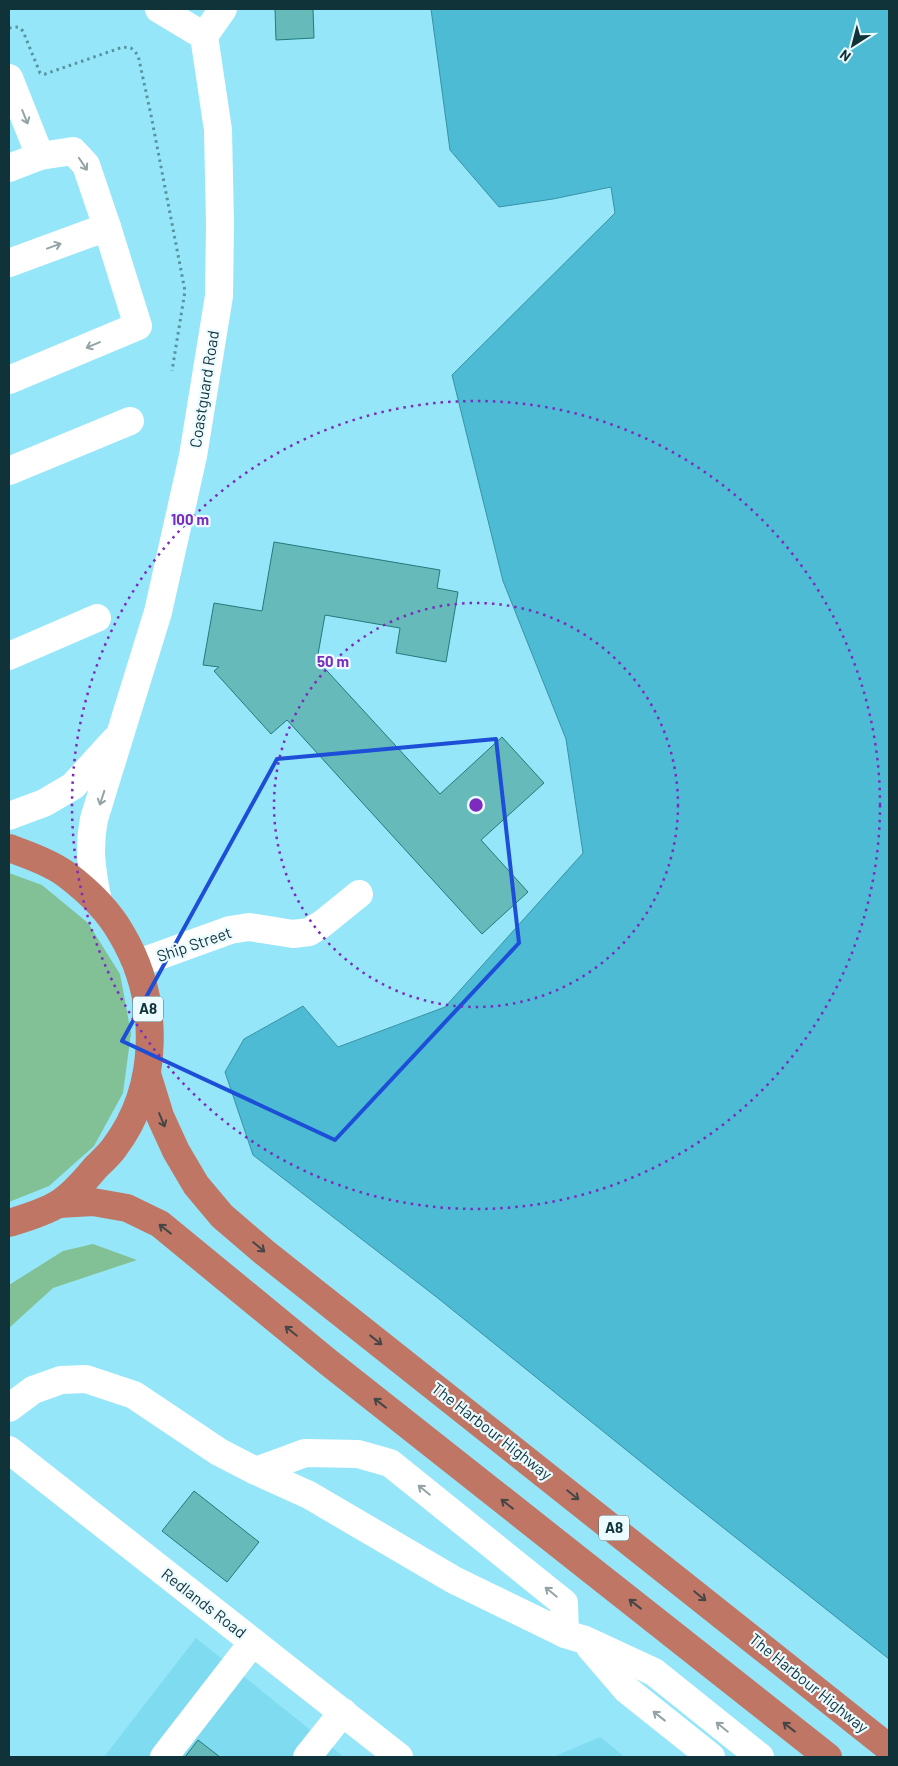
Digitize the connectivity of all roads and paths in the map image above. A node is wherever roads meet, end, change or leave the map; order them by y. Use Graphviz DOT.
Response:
graph roads {
  1 [pos="159,9"];
  2 [pos="223,9"];
  3 [pos="9,28"];
  4 [pos="204,36"];
  5 [pos="9,78"];
  6 [pos="40,156"];
  7 [pos="9,168"];
  8 [pos="106,227"];
  9 [pos="9,263"];
  10 [pos="172,371"];
  11 [pos="9,380"];
  12 [pos="130,421"];
  13 [pos="9,471"];
  14 [pos="97,618"];
  15 [pos="9,656"];
  16 [pos="121,734"];
  17 [pos="9,816"];
  18 [pos="9,848"];
  19 [pos="359,894"];
  20 [pos="98,902"];
  21 [pos="136,964"];
  22 [pos="147,1074"];
  23 [pos="59,1204"];
  24 [pos="16,1224"];
  25 [pos="9,1408"];
  26 [pos="9,1450"];
  27 [pos="256,1471"];
  28 [pos="575,1637"];
  29 [pos="253,1642"];
  30 [pos="343,1712"];
  31 [pos="889,1748"];
  32 [pos="164,1757"];
  33 [pos="308,1757"];
  34 [pos="399,1757"];
  35 [pos="711,1757"];
  36 [pos="760,1757"];
  37 [pos="828,1757"];
  1 -- 4 [label="street"];
  2 -- 4 [label="street"];
  3 -- 10 [label="path"];
  4 -- 16 [label="street, Coastguard Road"];
  5 -- 6 [label="street, one-way"];
  6 -- 7 [label="street"];
  6 -- 8 [label="street, one-way"];
  9 -- 8 [label="street, one-way"];
  8 -- 11 [label="street, one-way"];
  12 -- 13 [label="street"];
  14 -- 15 [label="street"];
  16 -- 17 [label="street, Coastguard Road"];
  16 -- 20 [label="street, Coastguard Road, one-way"];
  18 -- 20 [label="highway, A8"];
  19 -- 21 [label="street, Ship Street"];
  20 -- 21 [label="highway, A8"];
  21 -- 22 [label="highway, A8"];
  22 -- 23 [label="highway, A8"];
  22 -- 31 [label="highway, The Harbour Highway / A8, one-way"];
  23 -- 24 [label="highway, A8"];
  37 -- 23 [label="highway, A8, one-way"];
  25 -- 27 [label="street"];
  26 -- 29 [label="street, Redlands Road"];
  27 -- 28 [label="street"];
  28 -- 27 [label="street, one-way"];
  35 -- 28 [label="street, one-way"];
  36 -- 28 [label="street, one-way"];
  29 -- 30 [label="street, Redlands Road"];
  29 -- 32 [label="street"];
  30 -- 33 [label="street"];
  30 -- 34 [label="street, Redlands Road"];
}
